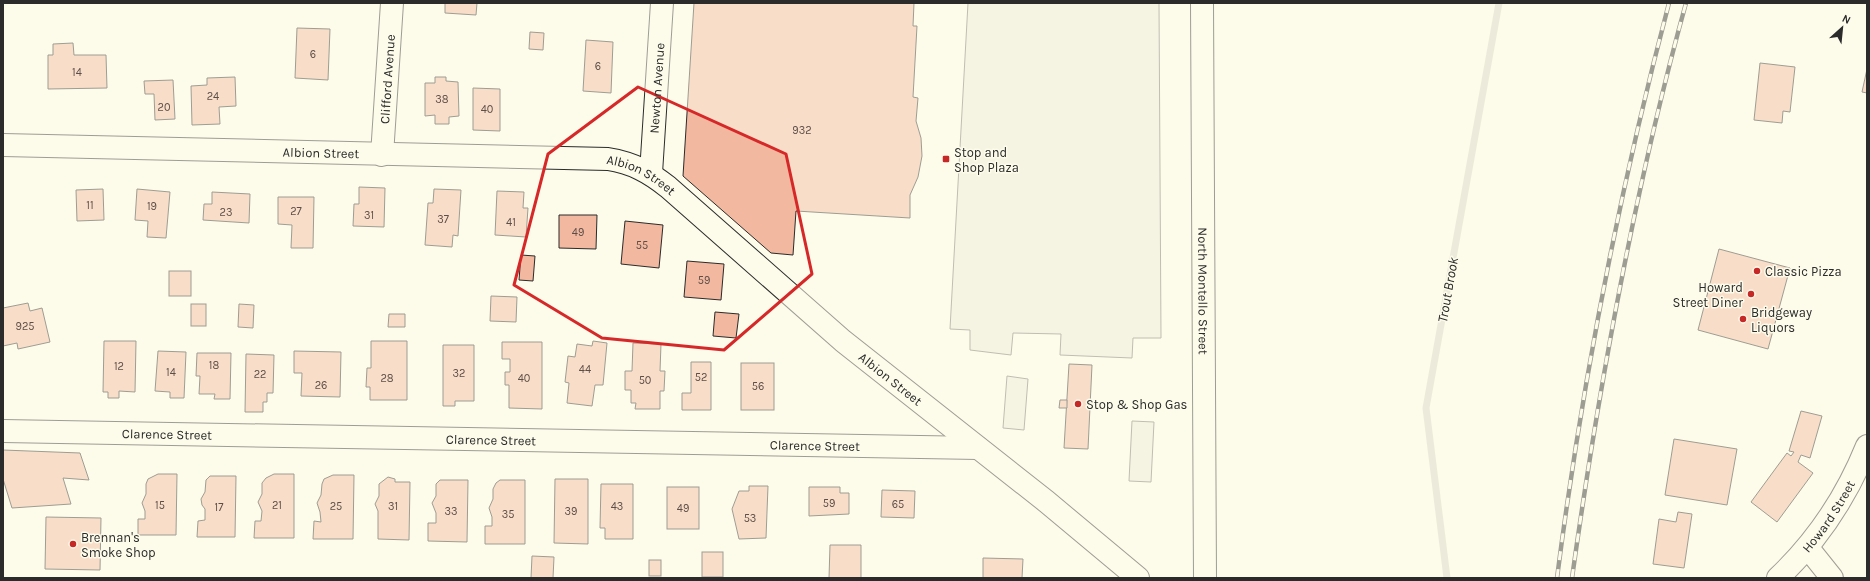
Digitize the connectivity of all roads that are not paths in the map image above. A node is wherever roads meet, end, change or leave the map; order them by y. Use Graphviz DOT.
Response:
graph roads {
  1 [pos="392,3"];
  2 [pos="662,3"];
  3 [pos="1202,3"];
  4 [pos="3,145"];
  5 [pos="382,155"];
  6 [pos="651,173"];
  7 [pos="3,431"];
  8 [pos="1867,446"];
  9 [pos="978,448"];
  10 [pos="1808,548"];
  11 [pos="1207,574"];
  12 [pos="1138,578"];
  13 [pos="1778,578"];
  14 [pos="1832,578"];
  1 -- 5 [label="street, Clifford Avenue"];
  2 -- 6 [label="street, Newton Avenue"];
  3 -- 11 [label="street, North Montello Street"];
  4 -- 5 [label="street, Albion Street"];
  5 -- 6 [label="street, Albion Street"];
  6 -- 9 [label="street, Albion Street"];
  7 -- 9 [label="street, Clarence Street"];
  8 -- 10 [label="street, Howard Street"];
  9 -- 12 [label="street, Albion Street"];
  10 -- 13 [label="street, Howard Street"];
  10 -- 14 [label="street"];
}
